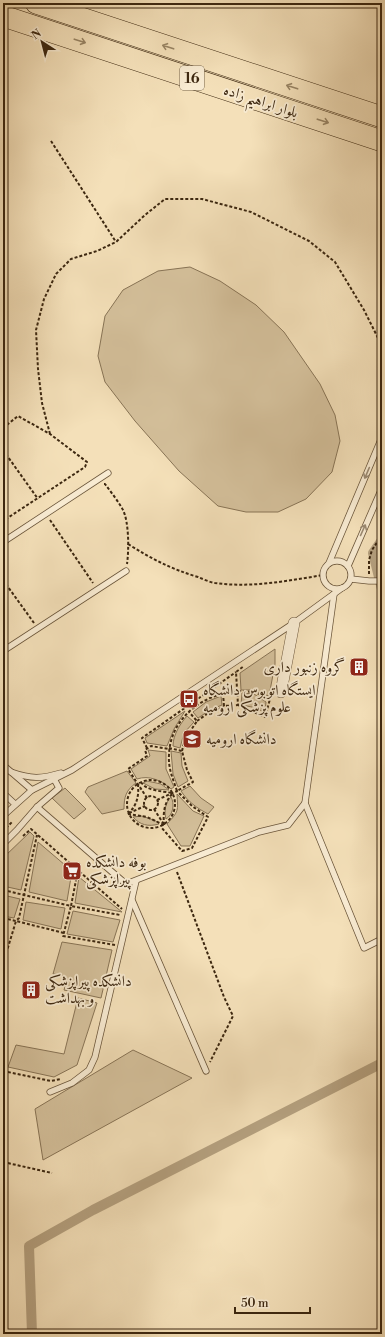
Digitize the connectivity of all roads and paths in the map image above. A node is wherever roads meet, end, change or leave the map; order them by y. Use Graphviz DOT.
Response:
graph roads {
  1 [pos="36,3"];
  2 [pos="9,20"];
  3 [pos="382,117"];
  4 [pos="51,141"];
  5 [pos="382,141"];
  6 [pos="116,242"];
  7 [pos="382,346"];
  8 [pos="3,428"];
  9 [pos="50,434"];
  10 [pos="382,437"];
  11 [pos="3,450"];
  12 [pos="108,473"];
  13 [pos="105,484"];
  14 [pos="382,488"];
  15 [pos="38,499"];
  16 [pos="50,520"];
  17 [pos="3,521"];
  18 [pos="382,535"];
  19 [pos="3,542"];
  20 [pos="128,544"];
  21 [pos="329,563"];
  22 [pos="348,566"];
  23 [pos="126,570"];
  24 [pos="323,575"];
  25 [pos="351,579"];
  26 [pos="3,580"];
  27 [pos="369,581"];
  28 [pos="382,581"];
  29 [pos="342,588"];
  30 [pos="97,589"];
  31 [pos="334,594"];
  32 [pos="294,623"];
  33 [pos="38,628"];
  34 [pos="3,651"];
  35 [pos="249,663"];
  36 [pos="236,672"];
  37 [pos="238,691"];
  38 [pos="281,692"];
  39 [pos="223,693"];
  40 [pos="238,705"];
  41 [pos="224,706"];
  42 [pos="189,712"];
  43 [pos="197,721"];
  44 [pos="147,748"];
  45 [pos="169,749"];
  46 [pos="182,751"];
  47 [pos="3,765"];
  48 [pos="72,770"];
  49 [pos="12,772"];
  50 [pos="54,780"];
  51 [pos="141,782"];
  52 [pos="138,783"];
  53 [pos="32,790"];
  54 [pos="177,791"];
  55 [pos="3,793"];
  56 [pos="173,793"];
  57 [pos="3,798"];
  58 [pos="147,798"];
  59 [pos="157,800"];
  60 [pos="305,803"];
  61 [pos="15,804"];
  62 [pos="145,806"];
  63 [pos="3,807"];
  64 [pos="37,807"];
  65 [pos="154,809"];
  66 [pos="128,814"];
  67 [pos="3,816"];
  68 [pos="12,822"];
  69 [pos="164,825"];
  70 [pos="161,827"];
  71 [pos="3,832"];
  72 [pos="37,835"];
  73 [pos="20,839"];
  74 [pos="3,844"];
  75 [pos="175,865"];
  76 [pos="78,870"];
  77 [pos="136,881"];
  78 [pos="3,890"];
  79 [pos="24,896"];
  80 [pos="131,899"];
  81 [pos="71,906"];
  82 [pos="124,911"];
  83 [pos="124,916"];
  84 [pos="3,918"];
  85 [pos="16,921"];
  86 [pos="64,933"];
  87 [pos="382,939"];
  88 [pos="118,943"];
  89 [pos="3,957"];
  90 [pos="3,1071"];
  91 [pos="206,1071"];
  92 [pos="65,1077"];
  93 [pos="50,1092"];
  94 [pos="3,1162"];
  95 [pos="52,1173"];
  3 -- 1 [label="highway, بلوار ابراهیم زاده / 16, one-way"];
  2 -- 5 [label="highway, بلوار ابراهیم زاده / 16, one-way"];
  4 -- 6 [label="path"];
  6 -- 7 [label="path"];
  6 -- 9 [label="path"];
  8 -- 9 [label="path"];
  9 -- 15 [label="path"];
  10 -- 21 [label="lane, one-way"];
  11 -- 15 [label="path"];
  12 -- 19 [label="lane"];
  13 -- 20 [label="path"];
  22 -- 14 [label="lane, one-way"];
  15 -- 17 [label="path"];
  16 -- 30 [label="path"];
  18 -- 27 [label="path"];
  20 -- 23 [label="path"];
  20 -- 24 [label="path"];
  21 -- 22 [label="lane"];
  21 -- 24 [label="lane"];
  22 -- 25 [label="lane"];
  23 -- 30 [label="lane"];
  24 -- 29 [label="lane"];
  25 -- 27 [label="lane"];
  25 -- 29 [label="lane"];
  26 -- 33 [label="path"];
  27 -- 28 [label="lane"];
  29 -- 31 [label="lane"];
  30 -- 33 [label="lane"];
  31 -- 32 [label="lane"];
  31 -- 60 [label="lane"];
  32 -- 38 [label="street"];
  32 -- 48 [label="lane"];
  33 -- 34 [label="lane"];
  35 -- 36 [label="path"];
  36 -- 37 [label="path"];
  36 -- 44 [label="path"];
  37 -- 39 [label="path"];
  37 -- 40 [label="path"];
  37 -- 40 [label="path"];
  39 -- 41 [label="path"];
  39 -- 42 [label="path"];
  40 -- 41 [label="path"];
  41 -- 43 [label="path"];
  42 -- 43 [label="path"];
  42 -- 45 [label="path"];
  43 -- 46 [label="path"];
  44 -- 45 [label="path"];
  44 -- 52 [label="path"];
  45 -- 46 [label="path"];
  45 -- 54 [label="path"];
  46 -- 54 [label="path"];
  47 -- 49 [label="lane"];
  48 -- 49 [label="lane"];
  48 -- 50 [label="lane"];
  49 -- 53 [label="lane"];
  50 -- 53 [label="lane"];
  50 -- 64 [label="lane"];
  51 -- 52 [label="path"];
  51 -- 56 [label="path"];
  51 -- 56 [label="path"];
  52 -- 58 [label="path"];
  52 -- 66 [label="path"];
  52 -- 66 [label="path"];
  53 -- 61 [label="lane"];
  54 -- 56 [label="path"];
  54 -- 70 [label="path"];
  55 -- 61 [label="lane"];
  56 -- 59 [label="path"];
  56 -- 69 [label="path"];
  56 -- 69 [label="path"];
  57 -- 63 [label="lane"];
  58 -- 59 [label="path"];
  58 -- 62 [label="path"];
  59 -- 65 [label="path"];
  60 -- 75 [label="lane"];
  60 -- 87 [label="lane"];
  61 -- 67 [label="lane"];
  62 -- 65 [label="path"];
  62 -- 66 [label="path"];
  64 -- 74 [label="lane"];
  64 -- 77 [label="lane"];
  65 -- 69 [label="path"];
  66 -- 69 [label="path"];
  66 -- 70 [label="path"];
  68 -- 71 [label="path"];
  69 -- 70 [label="path"];
  72 -- 73 [label="path"];
  72 -- 76 [label="path"];
  72 -- 79 [label="path"];
  75 -- 77 [label="lane"];
  75 -- 91 [label="path"];
  76 -- 81 [label="path"];
  76 -- 82 [label="path"];
  77 -- 80 [label="lane"];
  78 -- 79 [label="path"];
  79 -- 81 [label="path"];
  79 -- 85 [label="path"];
  80 -- 91 [label="lane"];
  80 -- 93 [label="lane"];
  81 -- 83 [label="path"];
  81 -- 86 [label="path"];
  84 -- 85 [label="path"];
  85 -- 86 [label="path"];
  85 -- 89 [label="path"];
  86 -- 88 [label="path"];
  90 -- 92 [label="path"];
  94 -- 95 [label="path"];
}
